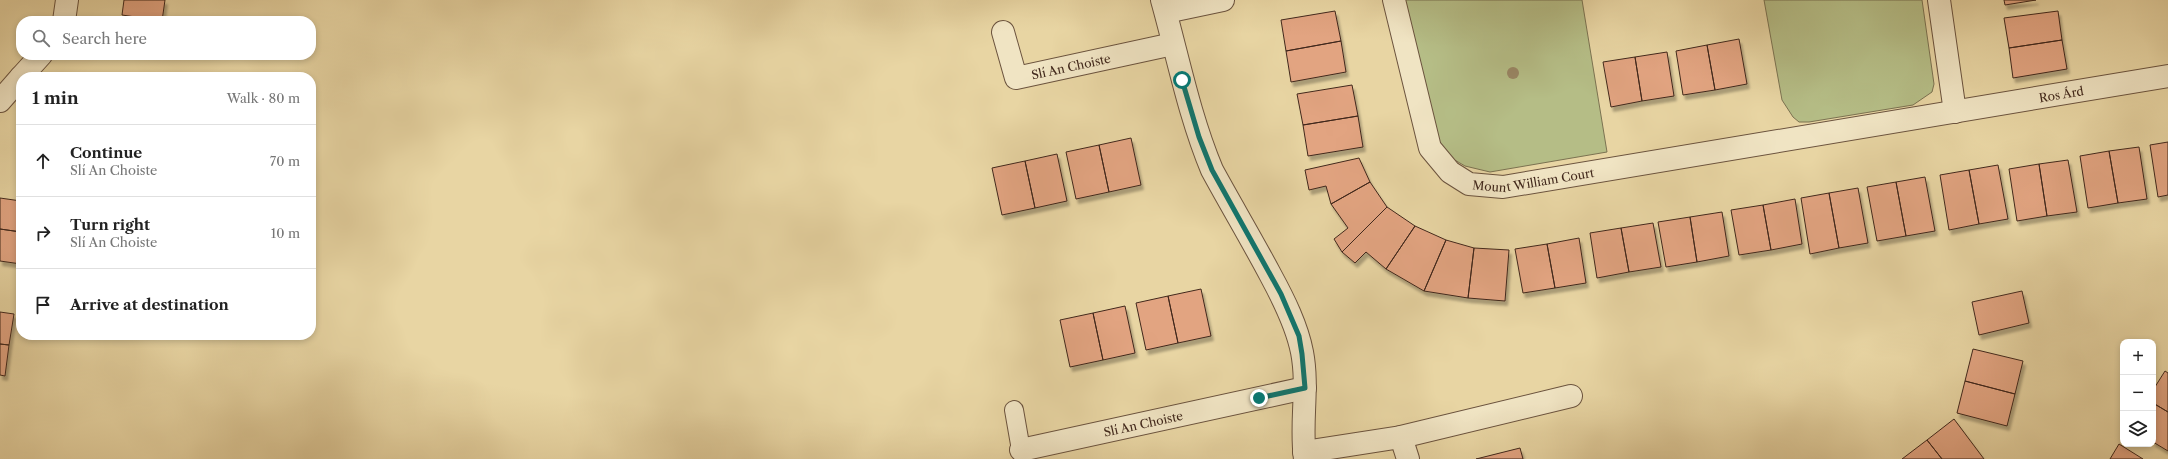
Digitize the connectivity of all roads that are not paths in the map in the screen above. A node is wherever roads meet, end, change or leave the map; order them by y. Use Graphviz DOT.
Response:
graph roads {
  1 [pos="67,0"];
  2 [pos="1223,0"];
  3 [pos="1394,0"];
  4 [pos="1939,0"];
  5 [pos="1164,6"];
  6 [pos="65,16"];
  7 [pos="1002,32"];
  8 [pos="1174,44"];
  9 [pos="36,60"];
  10 [pos="26,72"];
  11 [pos="2168,76"];
  12 [pos="16,83"];
  13 [pos="0,101"];
  14 [pos="1955,112"];
  15 [pos="1779,140"];
  16 [pos="1305,388"];
  17 [pos="1570,396"];
  18 [pos="1014,410"];
  19 [pos="1401,437"];
  20 [pos="1021,450"];
  21 [pos="1305,456"];
  22 [pos="1408,459"];
  1 -- 6 [label="street"];
  2 -- 5 [label="street"];
  3 -- 15 [label="street, Mount William Court"];
  4 -- 14 [label="street"];
  5 -- 8 [label="street"];
  7 -- 8 [label="street, Slí An Choiste"];
  8 -- 16 [label="street"];
  9 -- 10 [label="street"];
  11 -- 14 [label="street, Ros Árd"];
  12 -- 13 [label="street"];
  14 -- 15 [label="street, Ros Árd"];
  16 -- 20 [label="street, Slí An Choiste"];
  16 -- 21 [label="street"];
  17 -- 19 [label="street"];
  18 -- 20 [label="lane, Slí An Choiste"];
  19 -- 21 [label="street"];
  19 -- 22 [label="street"];
}
